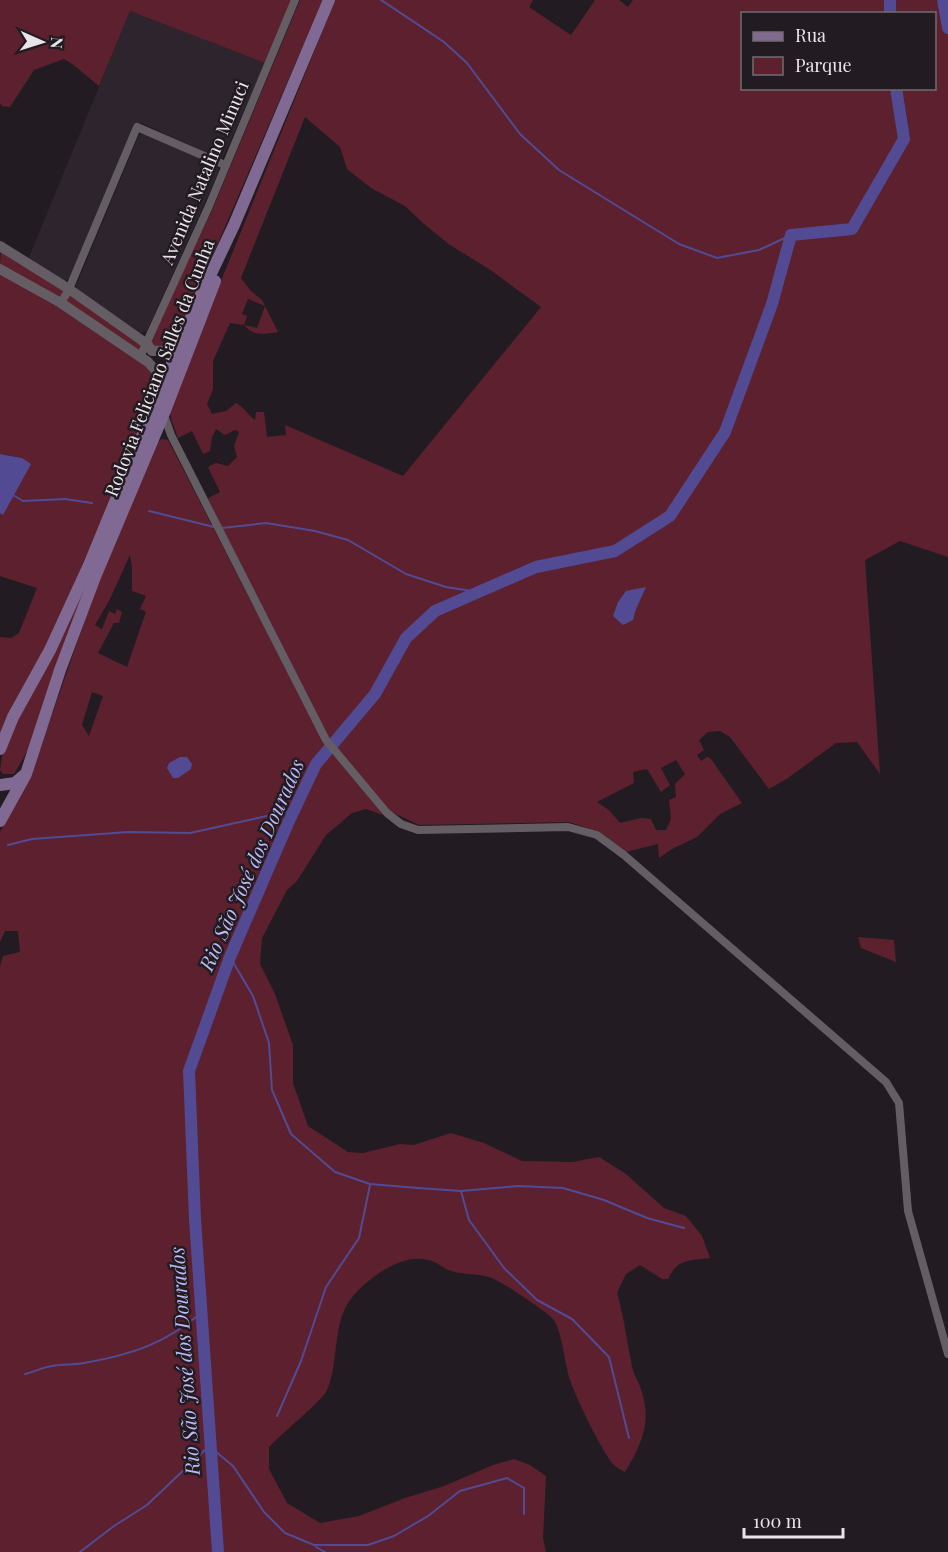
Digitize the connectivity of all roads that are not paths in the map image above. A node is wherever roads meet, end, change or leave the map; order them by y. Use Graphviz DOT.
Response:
graph roads {
  1 [pos="295,0"];
  2 [pos="329,0"];
  3 [pos="225,165"];
  4 [pos="234,225"];
  5 [pos="0,246"];
  6 [pos="0,269"];
  7 [pos="69,290"];
  8 [pos="61,303"];
  9 [pos="147,344"];
  10 [pos="178,350"];
  11 [pos="140,357"];
  12 [pos="165,381"];
  13 [pos="164,413"];
  14 [pos="171,435"];
  15 [pos="152,440"];
  16 [pos="0,749"];
  17 [pos="26,774"];
  18 [pos="0,785"];
  19 [pos="0,821"];
  20 [pos="948,1354"];
  1 -- 3 [label="street, Avenida Natalino Minuci"];
  2 -- 4 [label="main road"];
  3 -- 7 [label="street"];
  3 -- 9 [label="street, Avenida Natalino Minuci"];
  4 -- 10 [label="main road, Rodovia Feliciano Salles da Cunha"];
  4 -- 13 [label="main road, Rodovia Feliciano Salles da Cunha"];
  5 -- 7 [label="street"];
  6 -- 8 [label="street"];
  7 -- 8 [label="street"];
  7 -- 9 [label="street"];
  8 -- 11 [label="street"];
  9 -- 10 [label="street"];
  9 -- 11 [label="street, Avenida Natalino Minuci"];
  10 -- 12 [label="main road, Rodovia Feliciano Salles da Cunha"];
  11 -- 12 [label="street"];
  12 -- 16 [label="main road, Rodovia Feliciano Salles da Cunha"];
  13 -- 14 [label="street"];
  13 -- 15 [label="main road, Rodovia Feliciano Salles da Cunha"];
  14 -- 15 [label="street"];
  14 -- 20 [label="street"];
  15 -- 17 [label="main road, Rodovia Feliciano Salles da Cunha"];
  17 -- 18 [label="main road"];
  17 -- 19 [label="main road, Rodovia Feliciano Salles da Cunha"];
}
